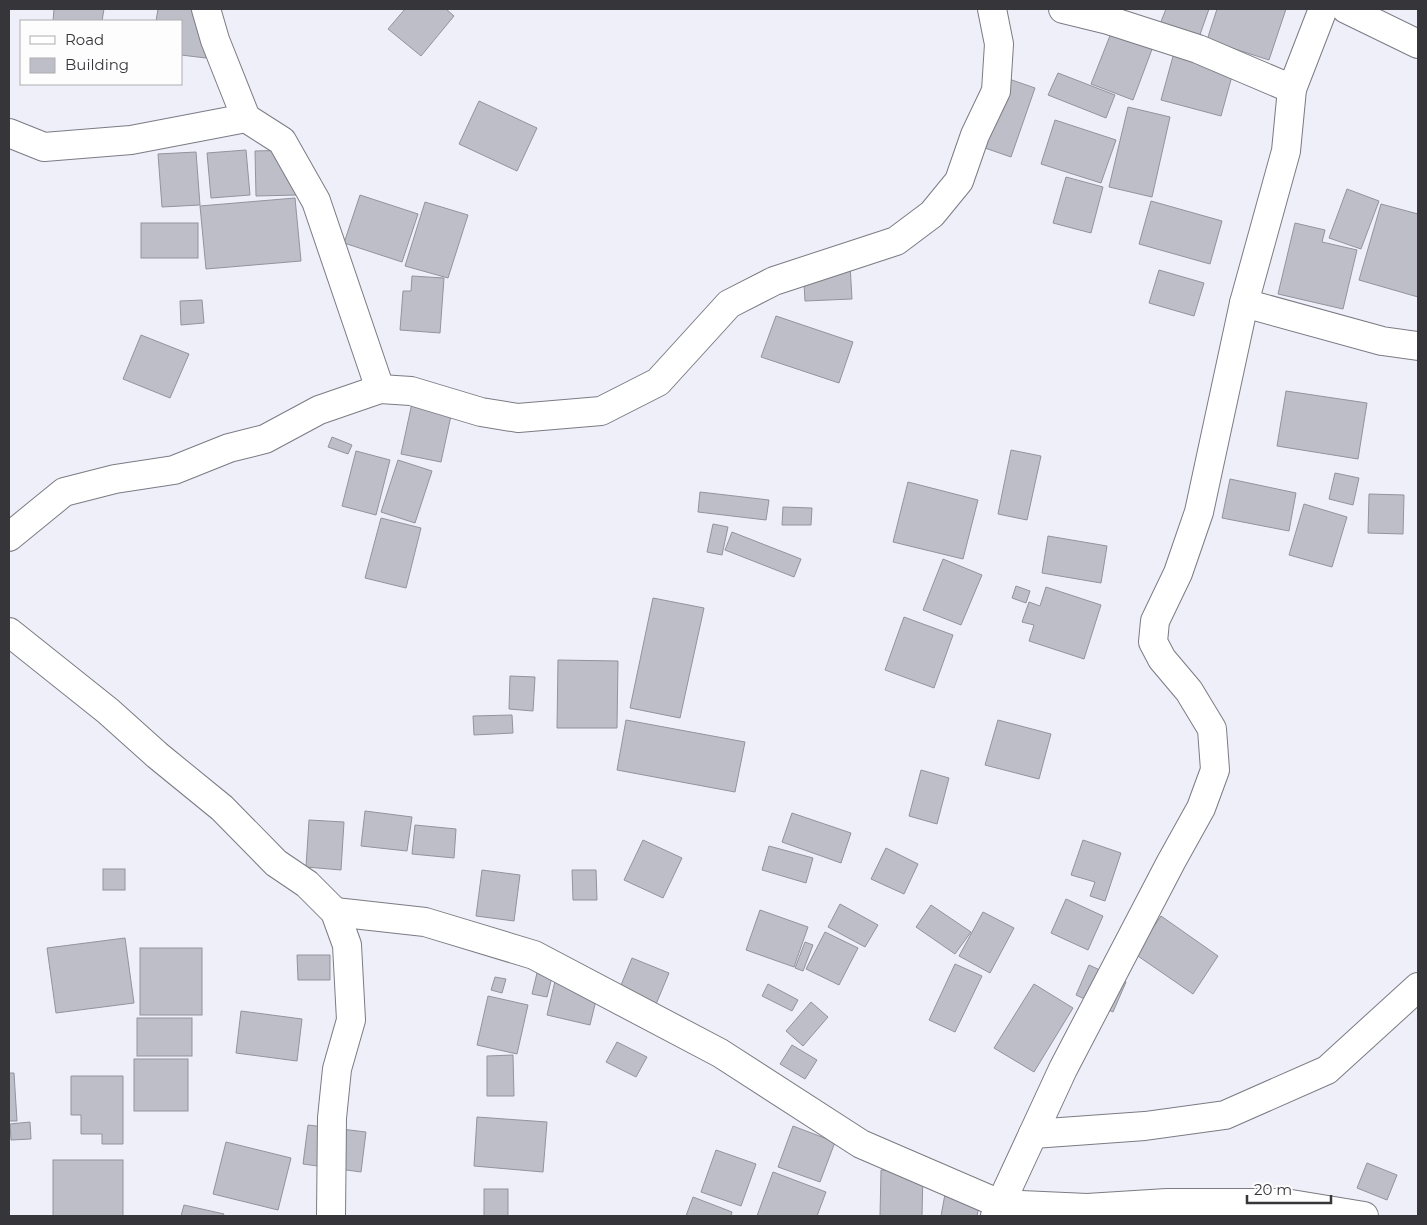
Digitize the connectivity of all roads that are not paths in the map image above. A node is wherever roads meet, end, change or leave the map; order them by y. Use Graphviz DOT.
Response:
graph roads {
  1 [pos="206,9"];
  2 [pos="992,9"];
  3 [pos="1063,9"];
  4 [pos="1323,9"];
  5 [pos="1346,9"];
  6 [pos="1418,44"];
  7 [pos="1292,89"];
  8 [pos="246,118"];
  9 [pos="9,133"];
  10 [pos="1244,303"];
  11 [pos="1418,346"];
  12 [pos="380,389"];
  13 [pos="9,537"];
  14 [pos="9,632"];
  15 [pos="335,912"];
  16 [pos="1418,987"];
  17 [pos="1033,1134"];
  18 [pos="998,1210"];
  19 [pos="1176,1210"];
  20 [pos="331,1216"];
  21 [pos="1364,1216"];
  1 -- 8 [label="street"];
  2 -- 12 [label="street"];
  3 -- 7 [label="street"];
  4 -- 7 [label="street"];
  5 -- 6 [label="street"];
  7 -- 10 [label="street"];
  8 -- 9 [label="street"];
  8 -- 12 [label="street"];
  10 -- 11 [label="street"];
  10 -- 17 [label="street"];
  12 -- 13 [label="street"];
  14 -- 15 [label="street"];
  15 -- 18 [label="street"];
  15 -- 20 [label="street"];
  16 -- 17 [label="street"];
  17 -- 18 [label="street"];
  18 -- 19 [label="street"];
  19 -- 21 [label="street"];
}
